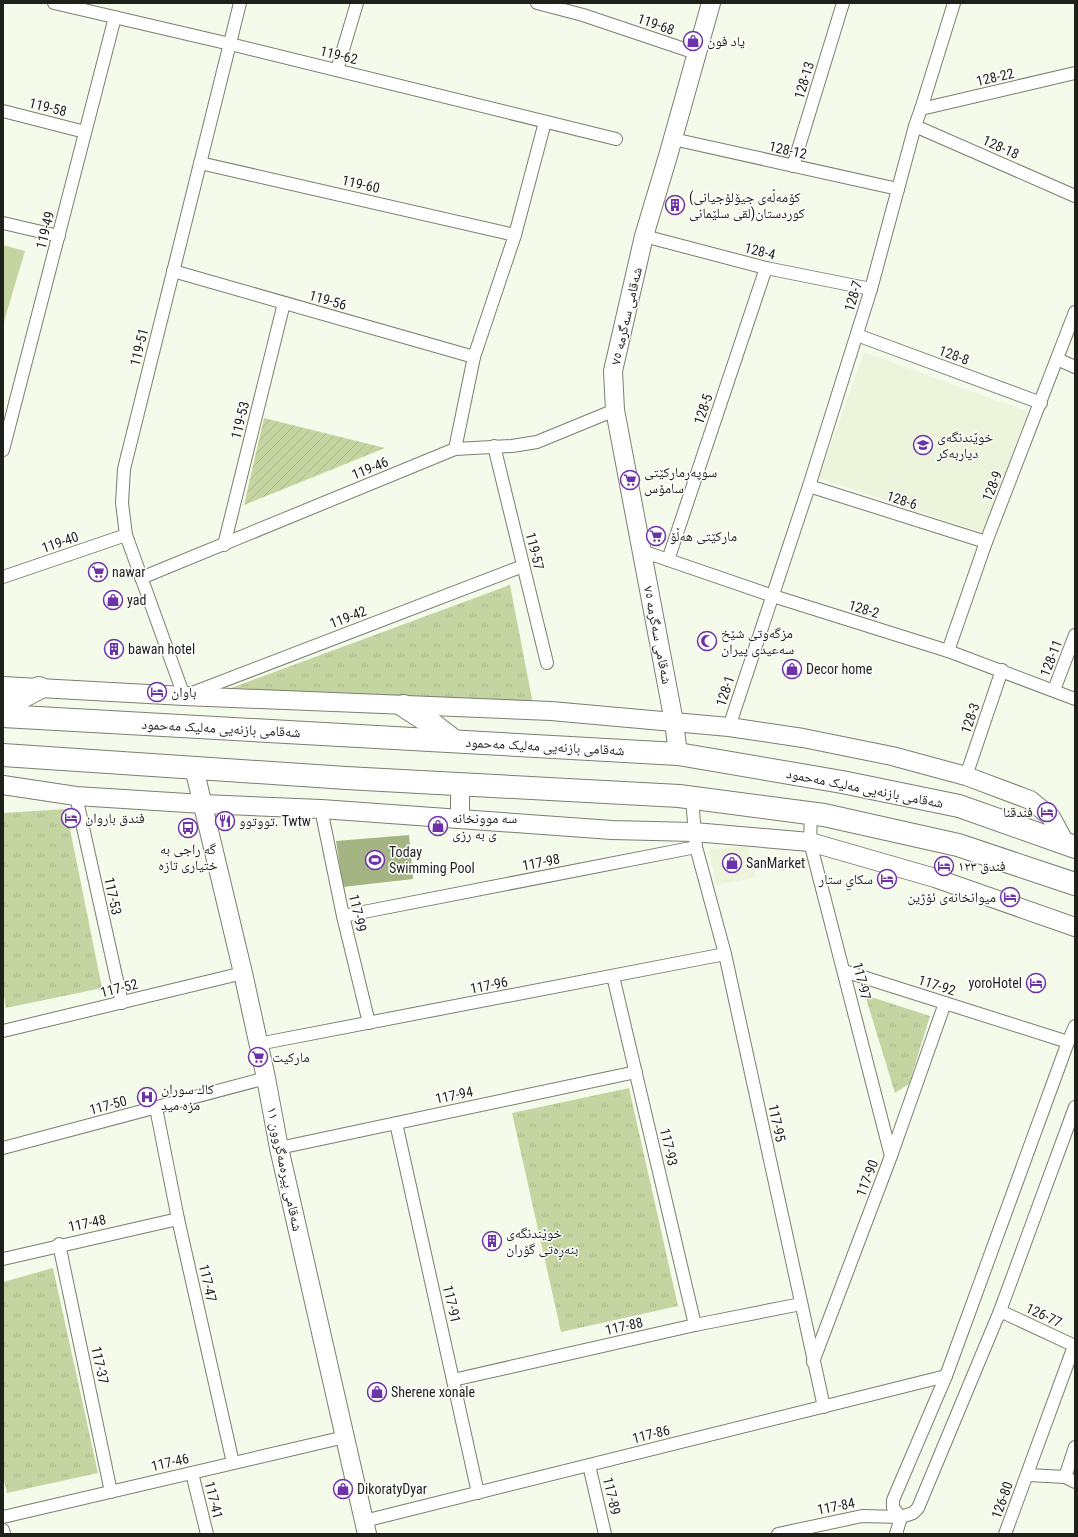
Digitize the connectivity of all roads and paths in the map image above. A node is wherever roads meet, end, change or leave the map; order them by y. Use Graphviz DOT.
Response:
graph roads {
  1 [pos="54,3"];
  2 [pos="240,3"];
  3 [pos="357,3"];
  4 [pos="538,3"];
  5 [pos="711,3"];
  6 [pos="843,3"];
  7 [pos="954,3"];
  8 [pos="585,9"];
  9 [pos="115,17"];
  10 [pos="230,44"];
  11 [pos="696,53"];
  12 [pos="337,70"];
  13 [pos="1075,73"];
  14 [pos="922,109"];
  15 [pos="3,111"];
  16 [pos="545,122"];
  17 [pos="914,126"];
  18 [pos="85,132"];
  19 [pos="616,139"];
  20 [pos="673,139"];
  21 [pos="200,163"];
  22 [pos="793,166"];
  23 [pos="898,189"];
  24 [pos="1075,196"];
  25 [pos="3,223"];
  26 [pos="515,235"];
  27 [pos="59,236"];
  28 [pos="644,236"];
  29 [pos="766,268"];
  30 [pos="173,271"];
  31 [pos="871,289"];
  32 [pos="284,303"];
  33 [pos="1075,312"];
  34 [pos="857,335"];
  35 [pos="474,357"];
  36 [pos="1057,359"];
  37 [pos="1075,367"];
  38 [pos="1041,403"];
  39 [pos="615,410"];
  40 [pos="494,446"];
  41 [pos="454,449"];
  42 [pos="3,450"];
  43 [pos="809,486"];
  44 [pos="126,535"];
  45 [pos="986,542"];
  46 [pos="224,545"];
  47 [pos="642,551"];
  48 [pos="668,560"];
  49 [pos="523,566"];
  50 [pos="3,577"];
  51 [pos="141,578"];
  52 [pos="773,596"];
  53 [pos="1075,635"];
  54 [pos="948,651"];
  55 [pos="547,664"];
  56 [pos="1002,670"];
  57 [pos="3,686"];
  58 [pos="39,688"];
  59 [pos="1054,690"];
  60 [pos="184,696"];
  61 [pos="1075,699"];
  62 [pos="404,706"];
  63 [pos="3,707"];
  64 [pos="3,716"];
  65 [pos="674,722"];
  66 [pos="729,727"];
  67 [pos="454,741"];
  68 [pos="678,754"];
  69 [pos="3,756"];
  70 [pos="194,768"];
  71 [pos="966,776"];
  72 [pos="460,783"];
  73 [pos="3,785"];
  74 [pos="76,796"];
  75 [pos="692,798"];
  76 [pos="203,804"];
  77 [pos="321,809"];
  78 [pos="811,813"];
  79 [pos="460,819"];
  80 [pos="695,839"];
  81 [pos="810,842"];
  82 [pos="1070,845"];
  83 [pos="1075,884"];
  84 [pos="343,916"];
  85 [pos="1075,927"];
  86 [pos="725,954"];
  87 [pos="844,971"];
  88 [pos="243,973"];
  89 [pos="613,976"];
  90 [pos="122,1003"];
  91 [pos="945,1003"];
  92 [pos="368,1023"];
  93 [pos="1075,1026"];
  94 [pos="3,1031"];
  95 [pos="1068,1042"];
  96 [pos="258,1044"];
  97 [pos="636,1072"];
  98 [pos="266,1078"];
  99 [pos="156,1108"];
  100 [pos="1075,1108"];
  101 [pos="396,1123"];
  102 [pos="3,1148"];
  103 [pos="278,1148"];
  104 [pos="891,1156"];
  105 [pos="178,1218"];
  106 [pos="59,1244"];
  107 [pos="3,1259"];
  108 [pos="801,1304"];
  109 [pos="1000,1311"];
  110 [pos="695,1325"];
  111 [pos="1074,1346"];
  112 [pos="814,1362"];
  113 [pos="946,1376"];
  114 [pos="453,1380"];
  115 [pos="824,1407"];
  116 [pos="345,1437"];
  117 [pos="1075,1447"];
  118 [pos="233,1463"];
  119 [pos="589,1465"];
  120 [pos="192,1473"];
  121 [pos="1028,1475"];
  122 [pos="1070,1480"];
  123 [pos="111,1492"];
  124 [pos="478,1493"];
  125 [pos="3,1517"];
  126 [pos="902,1518"];
  127 [pos="366,1527"];
  128 [pos="3,1530"];
  129 [pos="810,1530"];
  130 [pos="4,1534"];
  131 [pos="207,1534"];
  132 [pos="605,1534"];
  133 [pos="778,1534"];
  134 [pos="896,1534"];
  135 [pos="1006,1534"];
  1 -- 9 [label="street, 119-62"];
  2 -- 10 [label="street, 119-51"];
  3 -- 12 [label="street"];
  4 -- 8 [label="street, 119-68"];
  5 -- 11 [label="main road, شەقامی سەگرمە ٧٥"];
  6 -- 22 [label="street, 128-13"];
  7 -- 14 [label="street, 128-7"];
  8 -- 11 [label="street, 119-68"];
  9 -- 10 [label="street, 119-62"];
  9 -- 18 [label="street, 119-49"];
  10 -- 12 [label="street, 119-62"];
  10 -- 21 [label="street, 119-51"];
  11 -- 20 [label="main road, شەقامی سەگرمە ٧٥"];
  12 -- 16 [label="street, 119-62"];
  13 -- 14 [label="street, 128-22"];
  14 -- 17 [label="street, 128-7"];
  15 -- 18 [label="street, 119-58"];
  16 -- 19 [label="street, 119-62"];
  16 -- 26 [label="street"];
  17 -- 23 [label="street, 128-7"];
  17 -- 24 [label="street, 128-18"];
  18 -- 27 [label="street, 119-49"];
  20 -- 22 [label="street, 128-12"];
  20 -- 28 [label="main road, شەقامی سەگرمە ٧٥"];
  21 -- 26 [label="street, 119-60"];
  21 -- 30 [label="street, 119-51"];
  22 -- 23 [label="street, 128-12"];
  23 -- 31 [label="street, 128-7"];
  25 -- 27 [label="street"];
  26 -- 35 [label="street"];
  27 -- 42 [label="street, 119-49"];
  28 -- 29 [label="street, 128-4"];
  28 -- 39 [label="main road, شەقامی سەگرمە ٧٥"];
  29 -- 31 [label="street, 128-4"];
  29 -- 48 [label="street, 128-5"];
  30 -- 32 [label="street, 119-56"];
  30 -- 44 [label="street, 119-51"];
  31 -- 34 [label="street, 128-7"];
  32 -- 35 [label="street, 119-56"];
  32 -- 46 [label="street, 119-53"];
  33 -- 36 [label="street, 128-9"];
  34 -- 38 [label="street, 128-8"];
  34 -- 43 [label="street, 128-7"];
  35 -- 41 [label="street"];
  36 -- 37 [label="street"];
  36 -- 38 [label="street, 128-9"];
  38 -- 45 [label="street, 128-9"];
  39 -- 40 [label="street, 119-46"];
  39 -- 47 [label="main road, شەقامی سەگرمە ٧٥"];
  40 -- 41 [label="street, 119-46"];
  40 -- 49 [label="street, 119-57"];
  41 -- 46 [label="street, 119-46"];
  43 -- 45 [label="street, 128-6"];
  43 -- 52 [label="street, 128-7"];
  44 -- 50 [label="street, 119-40"];
  44 -- 51 [label="street, 119-51"];
  45 -- 54 [label="street, 128-9"];
  46 -- 51 [label="street, 119-46"];
  47 -- 48 [label="street, 128-2"];
  47 -- 65 [label="main road, شەقامی سەگرمە ٧٥"];
  48 -- 52 [label="street, 128-2"];
  49 -- 55 [label="street, 119-57"];
  49 -- 60 [label="street, 119-42"];
  51 -- 60 [label="street, 119-51"];
  52 -- 54 [label="street, 128-2"];
  52 -- 66 [label="street, 128-1"];
  53 -- 59 [label="street, 128-11"];
  54 -- 56 [label="street, 128-2"];
  56 -- 59 [label="street, 128-2"];
  56 -- 71 [label="street, 128-3"];
  57 -- 58 [label="main road"];
  58 -- 60 [label="main road"];
  58 -- 63 [label="highway"];
  59 -- 61 [label="street, 128-2"];
  60 -- 62 [label="main road"];
  62 -- 65 [label="main road"];
  62 -- 67 [label="highway"];
  64 -- 67 [label="highway, شەقامی بازنەیی مەلیک مەحمود"];
  65 -- 66 [label="main road"];
  65 -- 68 [label="main road, شەقامی سەگرمە ٧٥"];
  66 -- 71 [label="main road"];
  67 -- 68 [label="highway, شەقامی بازنەیی مەلیک مەحمود"];
  68 -- 82 [label="highway, شەقامی بازنەیی مەلیک مەحمود"];
  69 -- 70 [label="highway"];
  70 -- 72 [label="highway"];
  70 -- 76 [label="main road, شەقامی پیرەمەگروون ١١"];
  71 -- 82 [label="main road"];
  72 -- 75 [label="highway"];
  72 -- 79 [label="main road"];
  73 -- 74 [label="main road"];
  74 -- 76 [label="main road"];
  74 -- 90 [label="street, 117-53"];
  75 -- 78 [label="highway"];
  75 -- 80 [label="street"];
  76 -- 77 [label="main road"];
  76 -- 88 [label="main road, شەقامی پیرەمەگروون ١١"];
  77 -- 79 [label="main road"];
  77 -- 84 [label="street, 117-99"];
  78 -- 81 [label="street, 117-97"];
  78 -- 83 [label="highway"];
  79 -- 80 [label="main road"];
  80 -- 81 [label="main road"];
  80 -- 84 [label="street, 117-98"];
  80 -- 86 [label="street, 117-95"];
  81 -- 85 [label="main road"];
  81 -- 87 [label="street, 117-97"];
  84 -- 92 [label="street, 117-99"];
  86 -- 89 [label="street, 117-96"];
  86 -- 108 [label="street, 117-95"];
  87 -- 91 [label="street, 117-92"];
  87 -- 104 [label="street, 117-97"];
  88 -- 90 [label="street, 117-52"];
  88 -- 96 [label="main road, شەقامی پیرەمەگروون ١١"];
  89 -- 92 [label="street, 117-96"];
  89 -- 97 [label="street, 117-93"];
  90 -- 94 [label="street, 117-52"];
  91 -- 95 [label="street, 117-92"];
  91 -- 104 [label="street, 117-90"];
  92 -- 96 [label="street, 117-96"];
  93 -- 95 [label="street"];
  95 -- 113 [label="street"];
  96 -- 98 [label="main road, شەقامی پیرەمەگروون ١١"];
  97 -- 101 [label="street, 117-94"];
  97 -- 110 [label="street, 117-93"];
  98 -- 99 [label="street, 117-50"];
  98 -- 103 [label="main road, شەقامی پیرەمەگروون ١١"];
  99 -- 102 [label="street, 117-50"];
  99 -- 105 [label="street, 117-47"];
  100 -- 109 [label="street"];
  101 -- 103 [label="street, 117-94"];
  101 -- 114 [label="street, 117-91"];
  103 -- 116 [label="main road, شەقامی پیرەمەگروون ١١"];
  104 -- 112 [label="street, 117-90"];
  105 -- 106 [label="street, 117-48"];
  105 -- 118 [label="street, 117-47"];
  106 -- 107 [label="street, 117-48"];
  106 -- 123 [label="street, 117-37"];
  108 -- 110 [label="street, 117-88"];
  108 -- 112 [label="street, 117-95"];
  109 -- 111 [label="street, 126-77"];
  109 -- 126 [label="street"];
  110 -- 114 [label="street, 117-88"];
  111 -- 121 [label="street"];
  112 -- 115 [label="street, 117-95"];
  113 -- 115 [label="street, 117-86"];
  113 -- 126 [label="street"];
  114 -- 124 [label="street, 117-91"];
  115 -- 119 [label="street, 117-86"];
  116 -- 118 [label="street, 117-46"];
  116 -- 127 [label="main road, شەقامی پیرەمەگروون ١١"];
  117 -- 122 [label="street, 126-80"];
  118 -- 120 [label="street, 117-46"];
  119 -- 124 [label="street, 117-86"];
  119 -- 132 [label="street, 117-89"];
  120 -- 123 [label="street, 117-46"];
  120 -- 131 [label="street, 117-41"];
  121 -- 122 [label="street, 126-80"];
  121 -- 135 [label="street, 126-80"];
  123 -- 125 [label="street, 117-46"];
  124 -- 127 [label="street, 117-86"];
  126 -- 129 [label="street, 117-84"];
  126 -- 134 [label="street"];
  128 -- 130 [label="street"];
  129 -- 133 [label="street, 117-84"];
}
